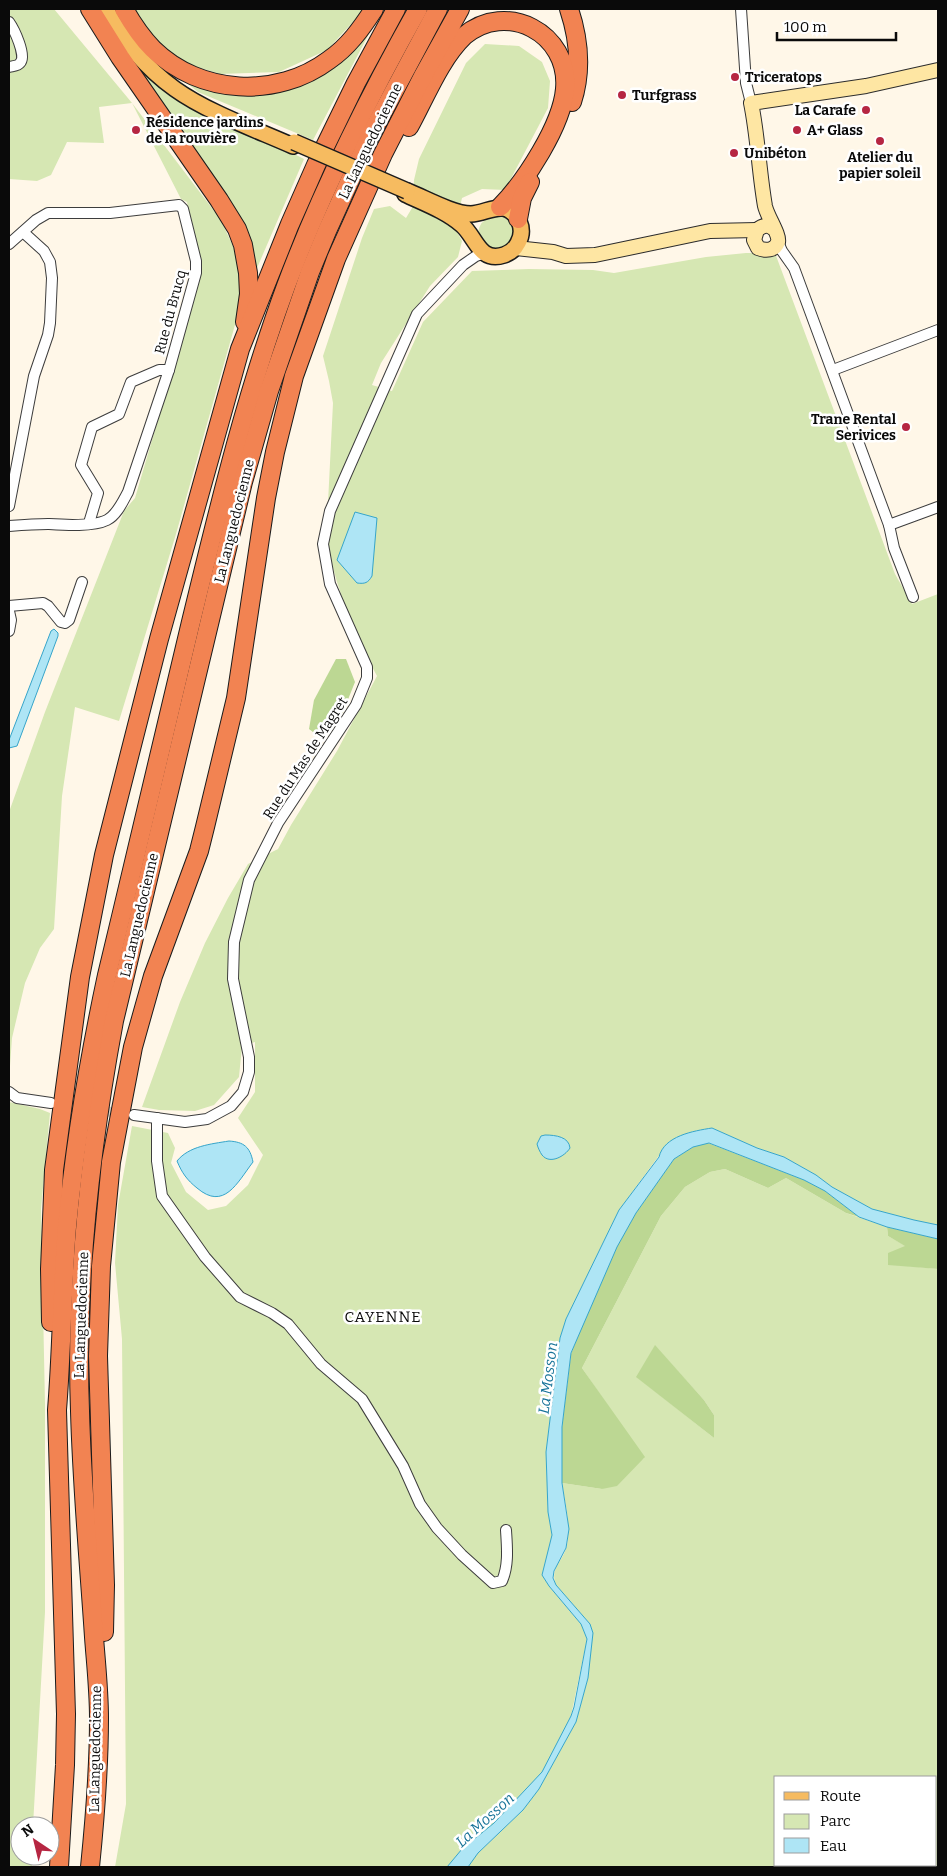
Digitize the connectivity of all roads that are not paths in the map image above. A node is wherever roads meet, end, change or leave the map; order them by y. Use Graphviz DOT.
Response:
graph roads {
  1 [pos="90,9"];
  2 [pos="106,9"];
  3 [pos="111,9"];
  4 [pos="124,9"];
  5 [pos="374,9"];
  6 [pos="396,9"];
  7 [pos="418,9"];
  8 [pos="438,9"];
  9 [pos="460,9"];
  10 [pos="569,9"];
  11 [pos="741,9"];
  12 [pos="9,22"];
  13 [pos="9,67"];
  14 [pos="938,70"];
  15 [pos="751,103"];
  16 [pos="293,144"];
  17 [pos="406,193"];
  18 [pos="500,208"];
  19 [pos="482,212"];
  20 [pos="520,226"];
  21 [pos="23,232"];
  22 [pos="766,236"];
  23 [pos="473,240"];
  24 [pos="9,244"];
  25 [pos="516,248"];
  26 [pos="553,252"];
  27 [pos="485,253"];
  28 [pos="336,259"];
  29 [pos="463,265"];
  30 [pos="938,330"];
  31 [pos="240,349"];
  32 [pos="169,370"];
  33 [pos="832,370"];
  34 [pos="9,506"];
  35 [pos="938,507"];
  36 [pos="89,523"];
  37 [pos="889,525"];
  38 [pos="9,526"];
  39 [pos="82,582"];
  40 [pos="913,597"];
  41 [pos="9,606"];
  42 [pos="9,611"];
  43 [pos="9,631"];
  44 [pos="9,1092"];
  45 [pos="51,1103"];
  46 [pos="134,1115"];
  47 [pos="157,1118"];
  48 [pos="57,1410"];
  49 [pos="506,1530"];
  50 [pos="99,1717"];
  51 [pos="59,1867"];
  52 [pos="90,1867"];
  1 -- 31 [label="highway"];
  2 -- 16 [label="main road"];
  3 -- 16 [label="main road"];
  4 -- 5 [label="highway"];
  6 -- 31 [label="highway"];
  7 -- 48 [label="highway, La Languedocienne"];
  8 -- 50 [label="highway, La Languedocienne"];
  9 -- 28 [label="highway"];
  10 -- 20 [label="highway"];
  11 -- 15 [label="street"];
  12 -- 13 [label="street"];
  14 -- 15 [label="street"];
  15 -- 22 [label="street"];
  16 -- 17 [label="main road, bridge"];
  17 -- 19 [label="main road"];
  17 -- 23 [label="main road"];
  18 -- 19 [label="main road"];
  18 -- 20 [label="main road"];
  18 -- 28 [label="highway"];
  19 -- 23 [label="main road"];
  20 -- 25 [label="main road"];
  20 -- 26 [label="street"];
  21 -- 24 [label="street, Rue du Brucq"];
  21 -- 32 [label="street, Rue du Brucq"];
  21 -- 34 [label="street"];
  22 -- 26 [label="street"];
  22 -- 33 [label="street"];
  23 -- 27 [label="main road"];
  23 -- 29 [label="street, Rue du Mas de Magret"];
  25 -- 26 [label="street"];
  25 -- 27 [label="main road"];
  27 -- 29 [label="street, Rue du Mas de Magret"];
  28 -- 50 [label="highway"];
  29 -- 47 [label="street, Rue du Mas de Magret"];
  30 -- 33 [label="street"];
  31 -- 48 [label="highway"];
  32 -- 36 [label="street, Rue du Brucq"];
  32 -- 36 [label="street"];
  33 -- 37 [label="street"];
  35 -- 37 [label="street"];
  36 -- 38 [label="street, Rue du Brucq"];
  37 -- 40 [label="street"];
  39 -- 41 [label="street"];
  42 -- 43 [label="street"];
  44 -- 45 [label="street"];
  46 -- 47 [label="street, Rue du Mas de Magret"];
  47 -- 49 [label="street"];
  48 -- 51 [label="highway, La Languedocienne"];
  50 -- 52 [label="highway, La Languedocienne"];
}
